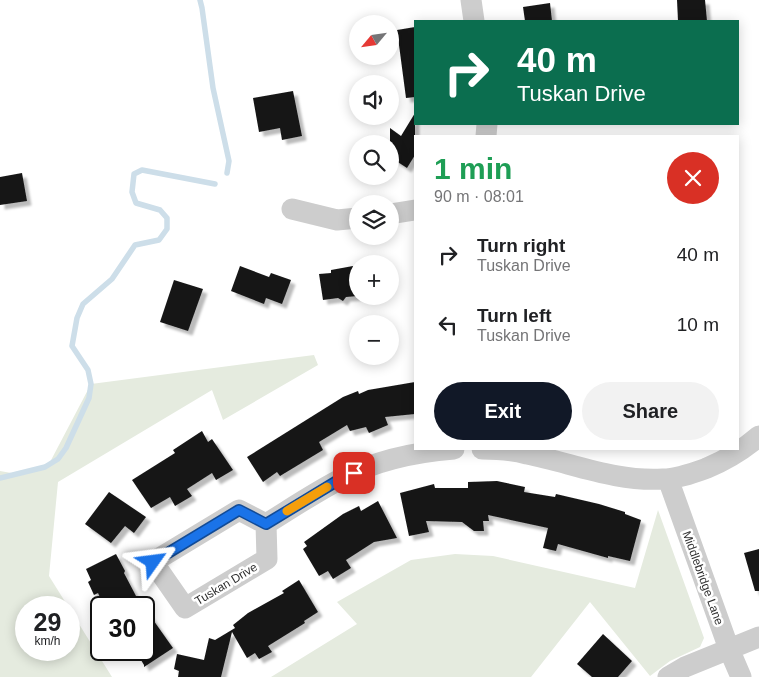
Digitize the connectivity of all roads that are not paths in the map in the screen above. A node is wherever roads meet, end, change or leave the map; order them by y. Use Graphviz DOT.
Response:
graph roads {
  1 [pos="471,0"];
  2 [pos="474,20"];
  3 [pos="292,209"];
  4 [pos="414,210"];
  5 [pos="399,213"];
  6 [pos="349,219"];
  7 [pos="759,436"];
  8 [pos="440,450"];
  9 [pos="491,450"];
  10 [pos="668,479"];
  11 [pos="266,524"];
  12 [pos="759,637"];
  13 [pos="729,649"];
  14 [pos="668,677"];
  15 [pos="741,677"];
  1 -- 2 [label="street"];
  3 -- 6 [label="street"];
  4 -- 5 [label="street"];
  7 -- 10 [label="street"];
  8 -- 11 [label="street"];
  9 -- 10 [label="street"];
  10 -- 13 [label="street, Middlebridge Lane"];
  11 -- 11 [label="street, Tuskan Drive"];
  12 -- 13 [label="street"];
  13 -- 14 [label="street"];
  13 -- 15 [label="street, Middlebridge Lane"];
}
